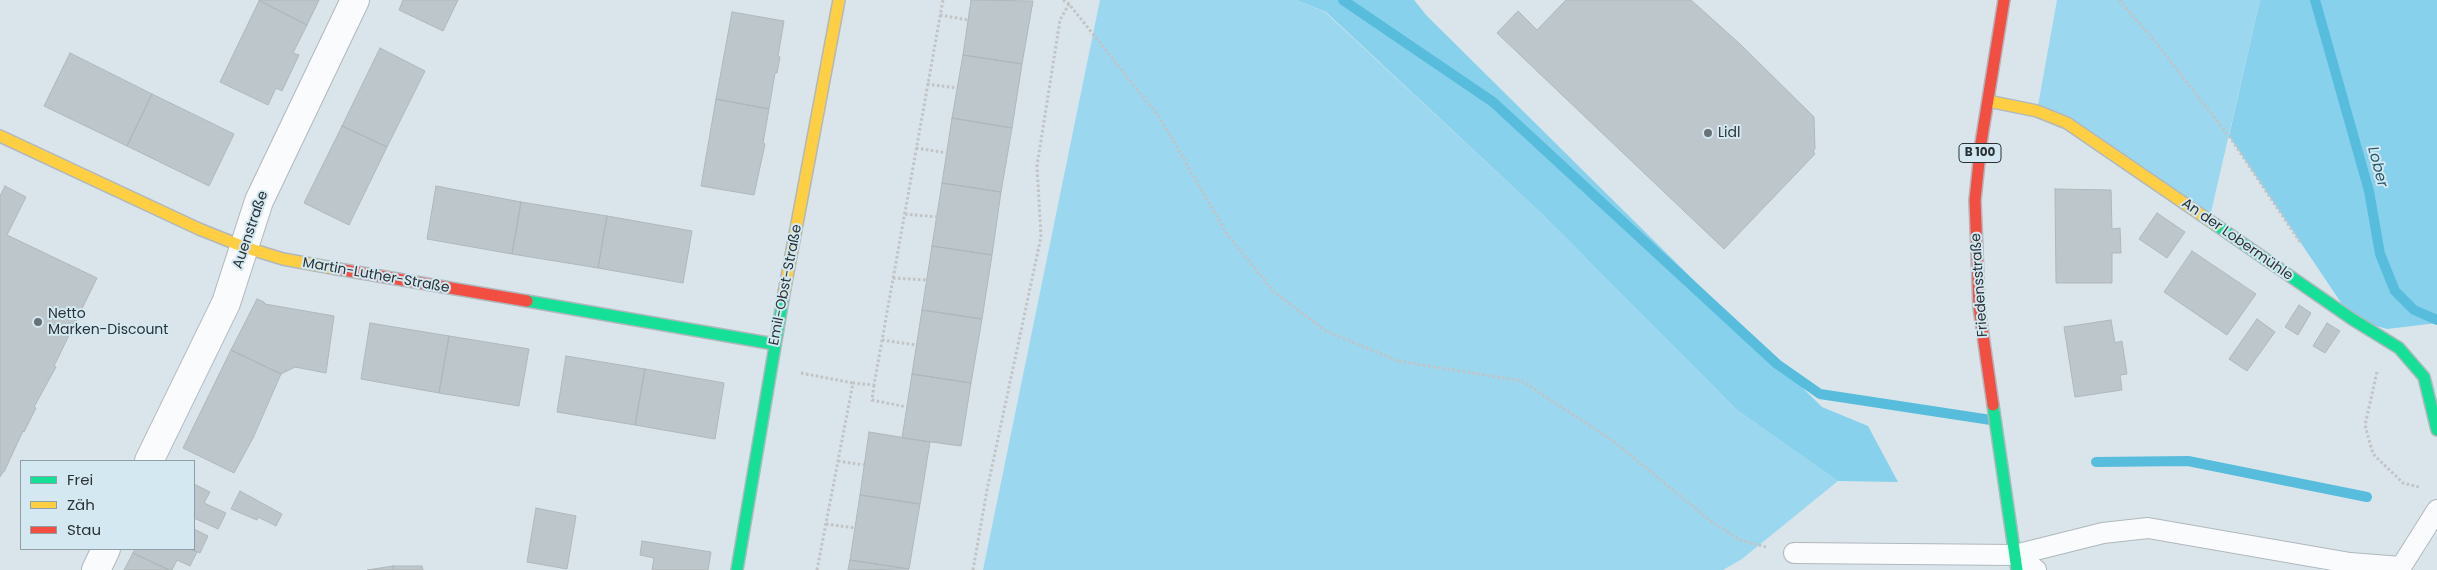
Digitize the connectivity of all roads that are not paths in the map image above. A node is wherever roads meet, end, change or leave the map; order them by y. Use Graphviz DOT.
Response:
graph roads {
  1 [pos="356,0"];
  2 [pos="839,0"];
  3 [pos="2004,0"];
  4 [pos="1988,101"];
  5 [pos="0,136"];
  6 [pos="244,248"];
  7 [pos="774,344"];
  8 [pos="2437,430"];
  9 [pos="149,460"];
  10 [pos="2437,510"];
  11 [pos="106,550"];
  12 [pos="1794,553"];
  13 [pos="2016,563"];
  14 [pos="96,570"];
  15 [pos="737,570"];
  16 [pos="2036,570"];
  1 -- 6 [label="street, Auenstraße"];
  2 -- 7 [label="street, Emil-Obst-Straße"];
  3 -- 4 [label="street, Friedensstraße / B 100"];
  4 -- 8 [label="street, An der Lobermühle"];
  4 -- 13 [label="street, Friedensstraße / B 100"];
  5 -- 6 [label="street, Martin-Luther-Straße"];
  6 -- 7 [label="street, Martin-Luther-Straße"];
  6 -- 9 [label="street, Auenstraße"];
  7 -- 15 [label="street, Emil-Obst-Straße"];
  10 -- 13 [label="lane"];
  11 -- 14 [label="street"];
  12 -- 13 [label="lane"];
  13 -- 16 [label="lane"];
}
